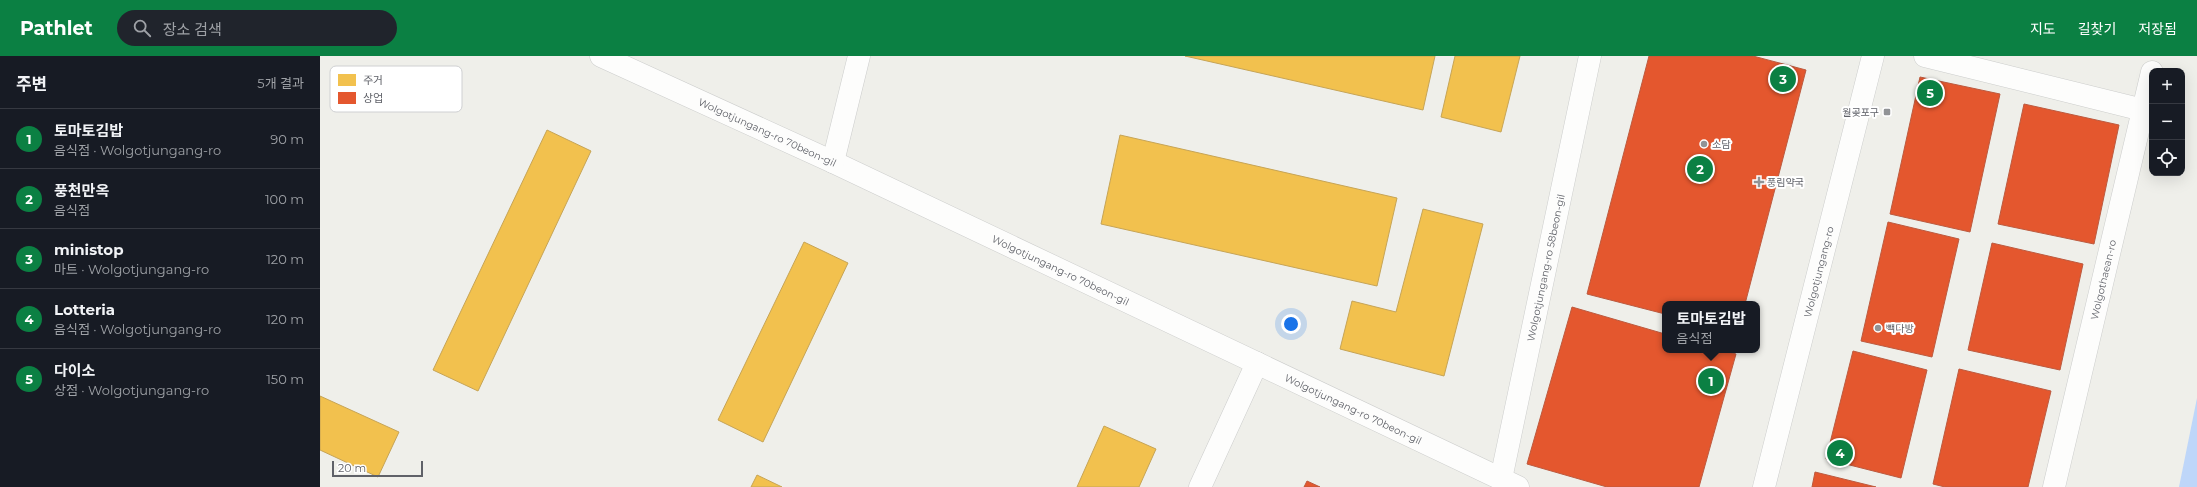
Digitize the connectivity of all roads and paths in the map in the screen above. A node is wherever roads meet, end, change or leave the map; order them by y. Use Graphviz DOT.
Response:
graph roads {
  1 [pos="601,56"];
  2 [pos="859,56"];
  3 [pos="1590,56"];
  4 [pos="1873,56"];
  5 [pos="1925,56"];
  6 [pos="2156,56"];
  7 [pos="2153,68"];
  8 [pos="2149,84"];
  9 [pos="2143,110"];
  10 [pos="833,162"];
  11 [pos="1257,363"];
  12 [pos="1509,483"];
  13 [pos="1200,487"];
  14 [pos="1764,487"];
  15 [pos="2054,487"];
  1 -- 10 [label="street, Wolgotjungang-ro 70beon-gil"];
  2 -- 10 [label="street"];
  3 -- 12 [label="street, Wolgotjungang-ro 58beon-gil"];
  4 -- 14 [label="street, Wolgotjungang-ro"];
  5 -- 9 [label="street"];
  6 -- 7 [label="street, Wolgothaean-ro"];
  8 -- 9 [label="street, Wolgothaean-ro"];
  9 -- 15 [label="street, Wolgothaean-ro"];
  10 -- 11 [label="street, Wolgotjungang-ro 70beon-gil"];
  11 -- 12 [label="street, Wolgotjungang-ro 70beon-gil"];
  11 -- 13 [label="street"];
}
